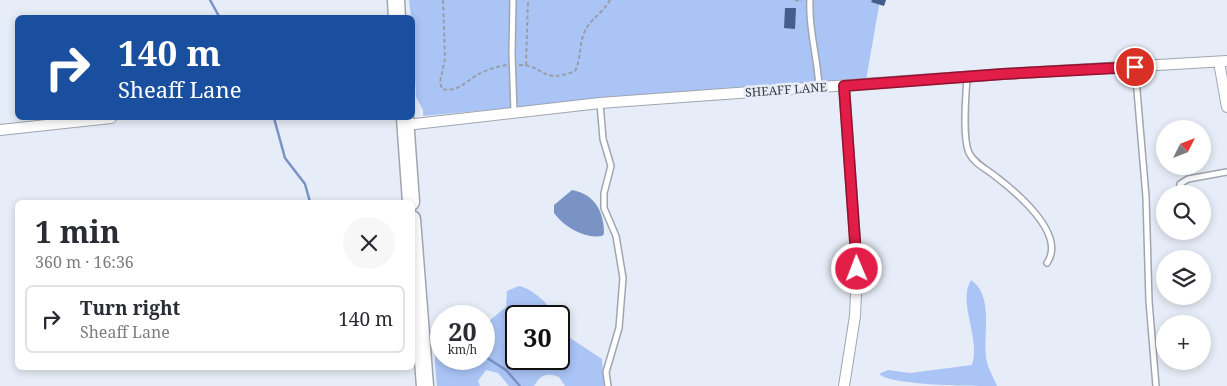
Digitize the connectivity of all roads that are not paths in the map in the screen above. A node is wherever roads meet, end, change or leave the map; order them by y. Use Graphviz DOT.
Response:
graph roads {
  1 [pos="396,0"];
  2 [pos="513,0"];
  3 [pos="810,0"];
  4 [pos="397,15"];
  5 [pos="1223,62"];
  6 [pos="1135,67"];
  7 [pos="967,76"];
  8 [pos="844,86"];
  9 [pos="819,88"];
  10 [pos="600,103"];
  11 [pos="1227,107"];
  12 [pos="514,112"];
  13 [pos="92,120"];
  14 [pos="405,121"];
  15 [pos="0,130"];
  16 [pos="1227,172"];
  17 [pos="1180,185"];
  18 [pos="411,200"];
  19 [pos="415,259"];
  20 [pos="1047,263"];
  21 [pos="425,386"];
  22 [pos="608,386"];
  23 [pos="844,386"];
  24 [pos="1156,386"];
  1 -- 4 [label="main road"];
  2 -- 12 [label="lane"];
  3 -- 9 [label="lane"];
  5 -- 6 [label="street, SHEAFF LANE"];
  5 -- 11 [label="street"];
  6 -- 7 [label="street, SHEAFF LANE"];
  6 -- 24 [label="lane"];
  7 -- 8 [label="street, SHEAFF LANE"];
  7 -- 20 [label="lane"];
  8 -- 9 [label="street, SHEAFF LANE"];
  8 -- 23 [label="street"];
  9 -- 10 [label="street, SHEAFF LANE"];
  10 -- 12 [label="street, SHEAFF LANE"];
  10 -- 22 [label="lane"];
  12 -- 14 [label="street, SHEAFF LANE"];
  13 -- 15 [label="street"];
  14 -- 18 [label="main road"];
  16 -- 17 [label="lane"];
  19 -- 21 [label="main road"];
}
